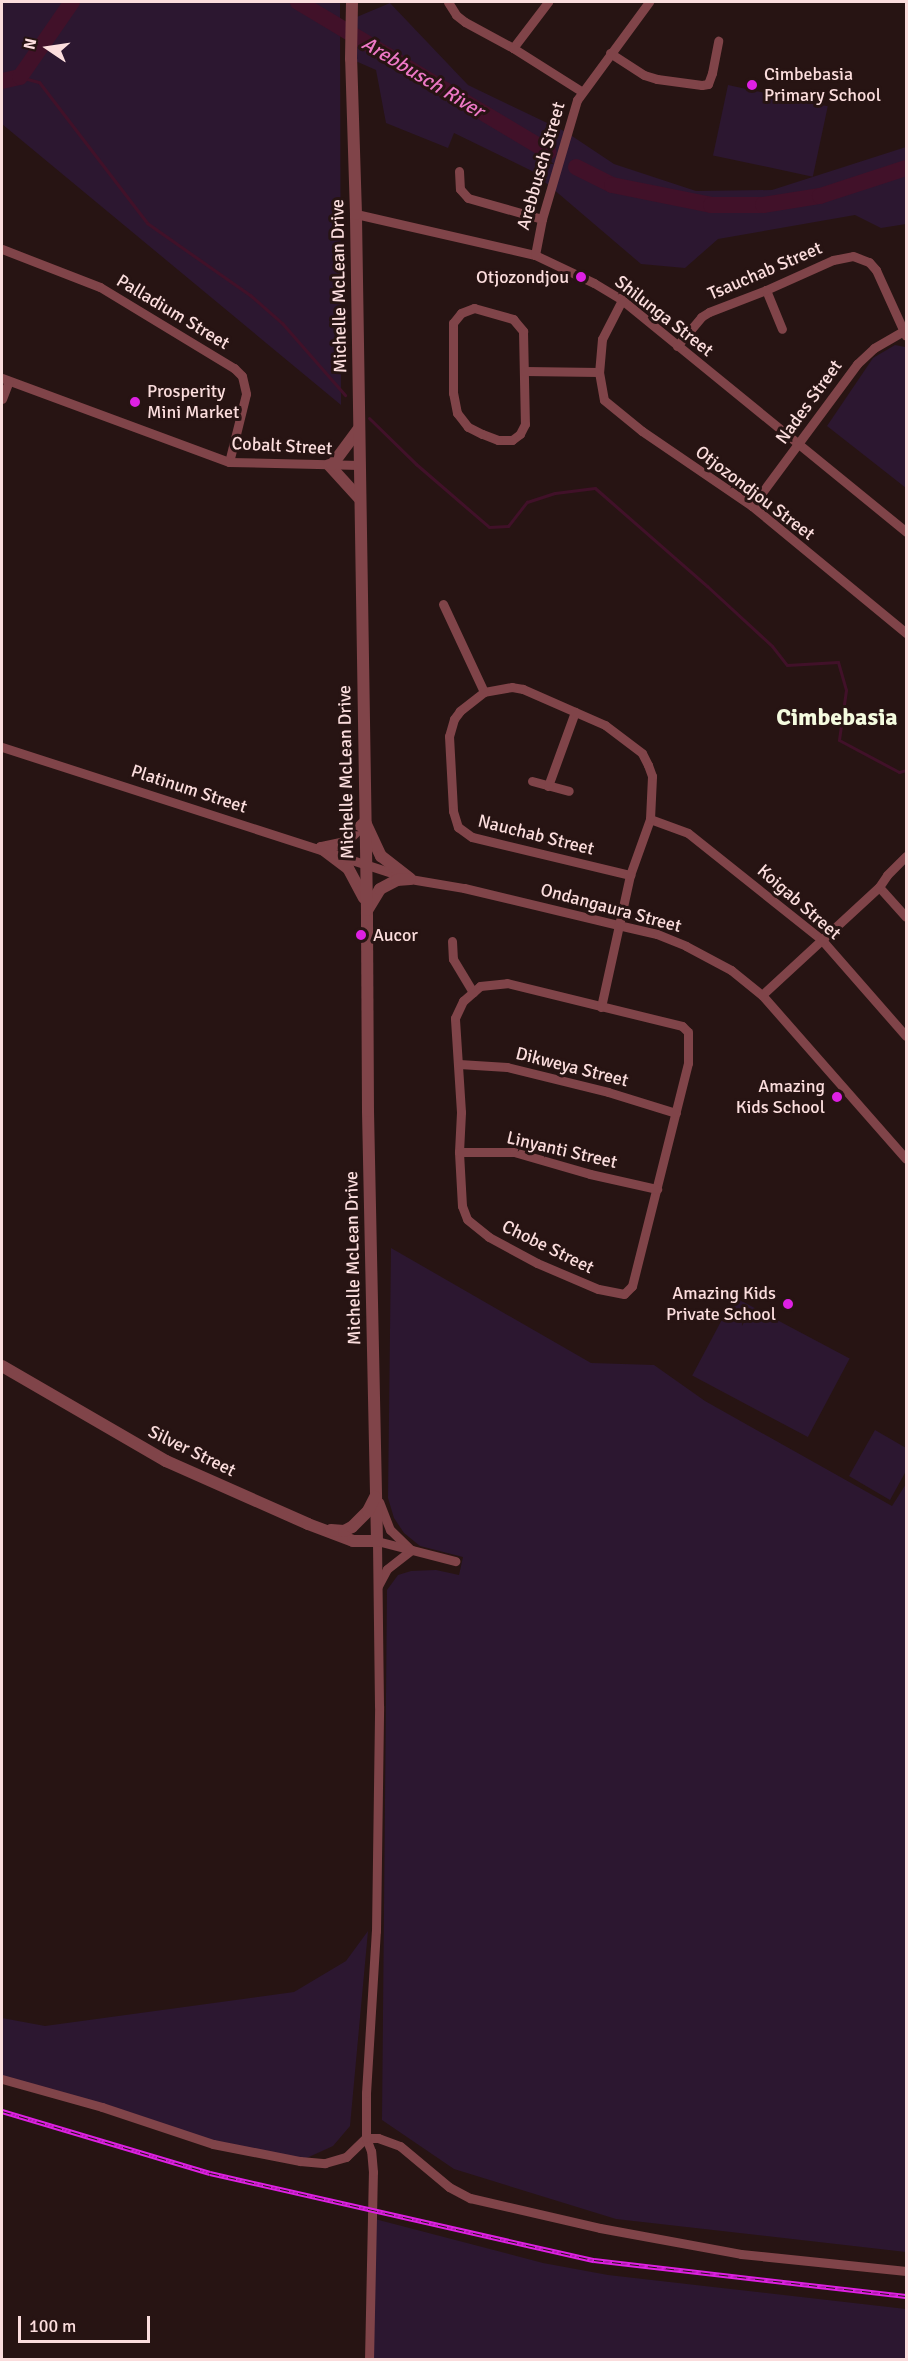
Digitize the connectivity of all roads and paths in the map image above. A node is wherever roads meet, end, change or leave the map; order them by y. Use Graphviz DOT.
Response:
graph roads {
  1 [pos="352,2"];
  2 [pos="448,2"];
  3 [pos="548,2"];
  4 [pos="649,2"];
  5 [pos="718,41"];
  6 [pos="513,48"];
  7 [pos="610,53"];
  8 [pos="581,91"];
  9 [pos="459,171"];
  10 [pos="356,214"];
  11 [pos="542,219"];
  12 [pos="2,249"];
  13 [pos="535,255"];
  14 [pos="766,290"];
  15 [pos="622,300"];
  16 [pos="782,329"];
  17 [pos="905,333"];
  18 [pos="677,346"];
  19 [pos="525,371"];
  20 [pos="599,372"];
  21 [pos="5,379"];
  22 [pos="2,399"];
  23 [pos="359,428"];
  24 [pos="799,445"];
  25 [pos="229,462"];
  26 [pos="331,465"];
  27 [pos="360,465"];
  28 [pos="359,498"];
  29 [pos="752,506"];
  30 [pos="906,531"];
  31 [pos="443,604"];
  32 [pos="906,633"];
  33 [pos="484,692"];
  34 [pos="575,712"];
  35 [pos="2,747"];
  36 [pos="532,781"];
  37 [pos="548,786"];
  38 [pos="569,791"];
  39 [pos="650,819"];
  40 [pos="365,822"];
  41 [pos="321,848"];
  42 [pos="906,856"];
  43 [pos="366,864"];
  44 [pos="630,875"];
  45 [pos="410,879"];
  46 [pos="879,886"];
  47 [pos="367,910"];
  48 [pos="906,917"];
  49 [pos="618,925"];
  50 [pos="821,939"];
  51 [pos="452,941"];
  52 [pos="473,992"];
  53 [pos="762,995"];
  54 [pos="601,1007"];
  55 [pos="906,1036"];
  56 [pos="459,1064"];
  57 [pos="676,1113"];
  58 [pos="459,1152"];
  59 [pos="906,1159"];
  60 [pos="657,1189"];
  61 [pos="2,1366"];
  62 [pos="376,1494"];
  63 [pos="327,1530"];
  64 [pos="377,1541"];
  65 [pos="411,1550"];
  66 [pos="455,1561"];
  67 [pos="376,1589"];
  68 [pos="2,2079"];
  69 [pos="366,2138"];
  70 [pos="906,2271"];
  71 [pos="369,2360"];
  1 -- 10 [label="street, Michelle McLean Drive"];
  2 -- 6 [label="street"];
  3 -- 6 [label="street"];
  4 -- 7 [label="street, Arebbusch Street"];
  5 -- 7 [label="street"];
  6 -- 8 [label="street"];
  7 -- 8 [label="street, Arebbusch Street"];
  8 -- 11 [label="street, Arebbusch Street"];
  9 -- 11 [label="street"];
  10 -- 13 [label="street, Shilunga Street"];
  10 -- 23 [label="street, Michelle McLean Drive"];
  11 -- 13 [label="street, Arebbusch Street"];
  12 -- 25 [label="street, Palladium Street"];
  13 -- 15 [label="street, Shilunga Street"];
  14 -- 16 [label="street"];
  14 -- 17 [label="street, Tsauchab Street"];
  14 -- 18 [label="street, Tsauchab Street"];
  15 -- 18 [label="street, Shilunga Street"];
  15 -- 20 [label="street"];
  17 -- 24 [label="street, Nades Street"];
  18 -- 24 [label="street, Shilunga Street"];
  19 -- 19 [label="street"];
  19 -- 20 [label="street"];
  20 -- 29 [label="street, Otjozondjou Street"];
  21 -- 22 [label="street"];
  21 -- 25 [label="street, Cobalt Street"];
  23 -- 26 [label="street"];
  23 -- 27 [label="street, Michelle McLean Drive"];
  24 -- 29 [label="street, Nades Street"];
  24 -- 30 [label="street, Shilunga Street"];
  25 -- 26 [label="street, Cobalt Street"];
  26 -- 27 [label="street, Cobalt Street"];
  26 -- 28 [label="street"];
  27 -- 28 [label="street, Michelle McLean Drive"];
  28 -- 40 [label="street, Michelle McLean Drive"];
  29 -- 32 [label="street, Otjozondjou Street"];
  31 -- 33 [label="street"];
  33 -- 34 [label="street, Nauchab Street"];
  33 -- 44 [label="street, Nauchab Street"];
  34 -- 37 [label="street"];
  34 -- 39 [label="street, Nauchab Street"];
  35 -- 41 [label="street, Platinum Street"];
  36 -- 37 [label="street"];
  37 -- 38 [label="street"];
  39 -- 44 [label="street, Nauchab Street"];
  39 -- 50 [label="street, Koigab Street"];
  40 -- 41 [label="street"];
  40 -- 43 [label="street, Michelle McLean Drive"];
  40 -- 45 [label="street"];
  41 -- 43 [label="street, Platinum Street"];
  41 -- 47 [label="street"];
  42 -- 46 [label="street"];
  43 -- 45 [label="street, Ondangaura Street"];
  43 -- 47 [label="street, Michelle McLean Drive"];
  44 -- 49 [label="street, Nauchab Street"];
  45 -- 47 [label="street"];
  45 -- 49 [label="street, Ondangaura Street"];
  46 -- 48 [label="street"];
  46 -- 50 [label="street"];
  47 -- 62 [label="street, Michelle McLean Drive"];
  49 -- 53 [label="street, Ondangaura Street"];
  49 -- 54 [label="street"];
  50 -- 53 [label="street"];
  50 -- 55 [label="street, Koigab Street"];
  51 -- 52 [label="street"];
  52 -- 54 [label="street, Chobe Street"];
  52 -- 56 [label="street, Chobe Street"];
  53 -- 59 [label="street, Ondangaura Street"];
  54 -- 57 [label="street, Chobe Street"];
  56 -- 57 [label="street, Dikweya Street"];
  56 -- 58 [label="street, Chobe Street"];
  57 -- 60 [label="street, Chobe Street"];
  58 -- 60 [label="street, Linyanti Street"];
  58 -- 60 [label="street, Chobe Street"];
  61 -- 63 [label="street, Silver Street"];
  62 -- 63 [label="street"];
  62 -- 64 [label="street, Michelle McLean Drive"];
  62 -- 65 [label="street"];
  63 -- 64 [label="street, Silver Street"];
  64 -- 65 [label="street"];
  64 -- 67 [label="street"];
  65 -- 66 [label="street"];
  65 -- 67 [label="street"];
  67 -- 69 [label="street"];
  68 -- 69 [label="street"];
  69 -- 70 [label="street"];
  69 -- 71 [label="street"];
}
